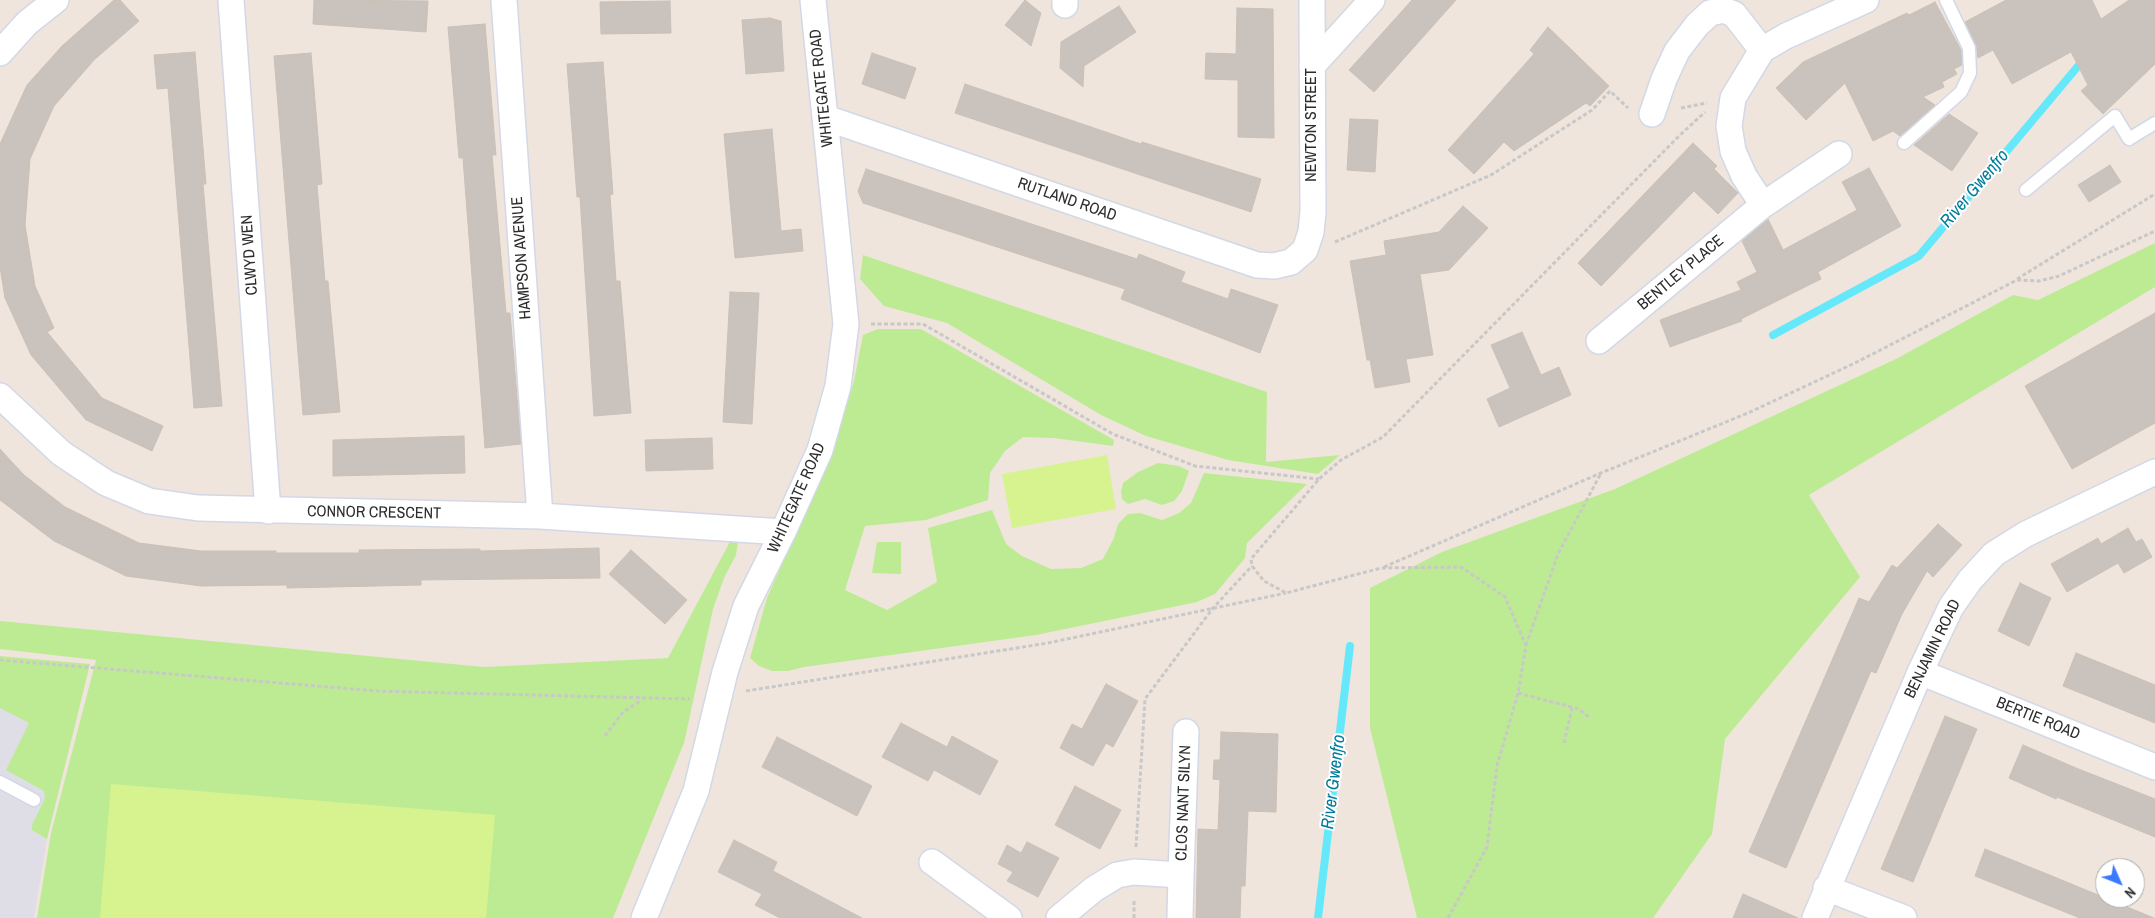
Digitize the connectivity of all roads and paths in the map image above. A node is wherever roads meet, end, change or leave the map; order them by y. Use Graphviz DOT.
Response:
graph roads {
  1 [pos="56,0"];
  2 [pos="232,0"];
  3 [pos="504,0"];
  4 [pos="812,0"];
  5 [pos="1312,0"];
  6 [pos="1372,0"];
  7 [pos="1866,0"];
  8 [pos="1946,0"];
  9 [pos="1762,50"];
  10 [pos="0,53"];
  11 [pos="1312,66"];
  12 [pos="1725,100"];
  13 [pos="1652,114"];
  14 [pos="826,118"];
  15 [pos="2155,123"];
  16 [pos="1904,143"];
  17 [pos="1839,154"];
  18 [pos="2026,190"];
  19 [pos="2155,194"];
  20 [pos="1763,205"];
  21 [pos="2155,231"];
  22 [pos="1305,250"];
  23 [pos="2017,280"];
  24 [pos="846,324"];
  25 [pos="1599,341"];
  26 [pos="0,396"];
  27 [pos="1601,473"];
  28 [pos="2154,474"];
  29 [pos="1319,480"];
  30 [pos="268,511"];
  31 [pos="540,516"];
  32 [pos="783,532"];
  33 [pos="1252,566"];
  34 [pos="1381,568"];
  35 [pos="1286,593"];
  36 [pos="1213,608"];
  37 [pos="1526,646"];
  38 [pos="0,660"];
  39 [pos="1920,672"];
  40 [pos="745,691"];
  41 [pos="1518,693"];
  42 [pos="642,699"];
  43 [pos="690,699"];
  44 [pos="1572,708"];
  45 [pos="1590,718"];
  46 [pos="1186,732"];
  47 [pos="605,736"];
  48 [pos="1564,743"];
  49 [pos="2155,767"];
  50 [pos="0,782"];
  51 [pos="34,800"];
  52 [pos="932,862"];
  53 [pos="1134,872"];
  54 [pos="1181,875"];
  55 [pos="1826,888"];
  56 [pos="644,918"];
  57 [pos="1009,918"];
  58 [pos="1059,918"];
  59 [pos="1180,918"];
  60 [pos="1448,918"];
  61 [pos="1815,918"];
  62 [pos="1904,918"];
  1 -- 10 [label="street"];
  2 -- 30 [label="street, CLWYD WEN"];
  3 -- 31 [label="street, HAMPSON AVENUE"];
  4 -- 14 [label="street, WHITEGATE ROAD"];
  5 -- 11 [label="street, NEWTON STREET"];
  6 -- 11 [label="street"];
  7 -- 9 [label="street"];
  8 -- 16 [label="lane"];
  9 -- 12 [label="street"];
  9 -- 13 [label="street"];
  11 -- 22 [label="street, NEWTON STREET"];
  12 -- 13 [label="path"];
  12 -- 20 [label="street"];
  12 -- 29 [label="path"];
  13 -- 22 [label="path"];
  14 -- 22 [label="street, RUTLAND ROAD"];
  14 -- 24 [label="street, WHITEGATE ROAD"];
  15 -- 18 [label="lane"];
  17 -- 20 [label="street, BENTLEY PLACE"];
  19 -- 23 [label="path"];
  20 -- 25 [label="street, BENTLEY PLACE"];
  21 -- 23 [label="path"];
  23 -- 27 [label="path"];
  24 -- 29 [label="path"];
  24 -- 32 [label="street, WHITEGATE ROAD"];
  26 -- 30 [label="street, CONNOR CRESCENT"];
  27 -- 34 [label="path"];
  27 -- 37 [label="path"];
  28 -- 39 [label="street, BENJAMIN ROAD"];
  29 -- 33 [label="path"];
  30 -- 31 [label="street, CONNOR CRESCENT"];
  31 -- 32 [label="street, CONNOR CRESCENT"];
  32 -- 56 [label="street, WHITEGATE ROAD"];
  33 -- 35 [label="path"];
  33 -- 36 [label="path"];
  34 -- 35 [label="path"];
  34 -- 37 [label="path"];
  35 -- 36 [label="path"];
  36 -- 40 [label="path"];
  36 -- 53 [label="path"];
  37 -- 41 [label="path"];
  38 -- 42 [label="path"];
  39 -- 49 [label="street, BERTIE ROAD"];
  39 -- 55 [label="street, BENJAMIN ROAD"];
  41 -- 44 [label="path"];
  41 -- 60 [label="path"];
  42 -- 43 [label="path"];
  42 -- 47 [label="path"];
  44 -- 45 [label="path"];
  44 -- 48 [label="path"];
  46 -- 54 [label="street, CLOS NANT SILYN"];
  50 -- 51 [label="lane"];
  52 -- 57 [label="street"];
  53 -- 54 [label="street, CLOS NANT SILYN"];
  53 -- 58 [label="street"];
  54 -- 59 [label="street, CLOS NANT SILYN"];
  55 -- 61 [label="street, BENJAMIN ROAD"];
  55 -- 62 [label="street"];
}
